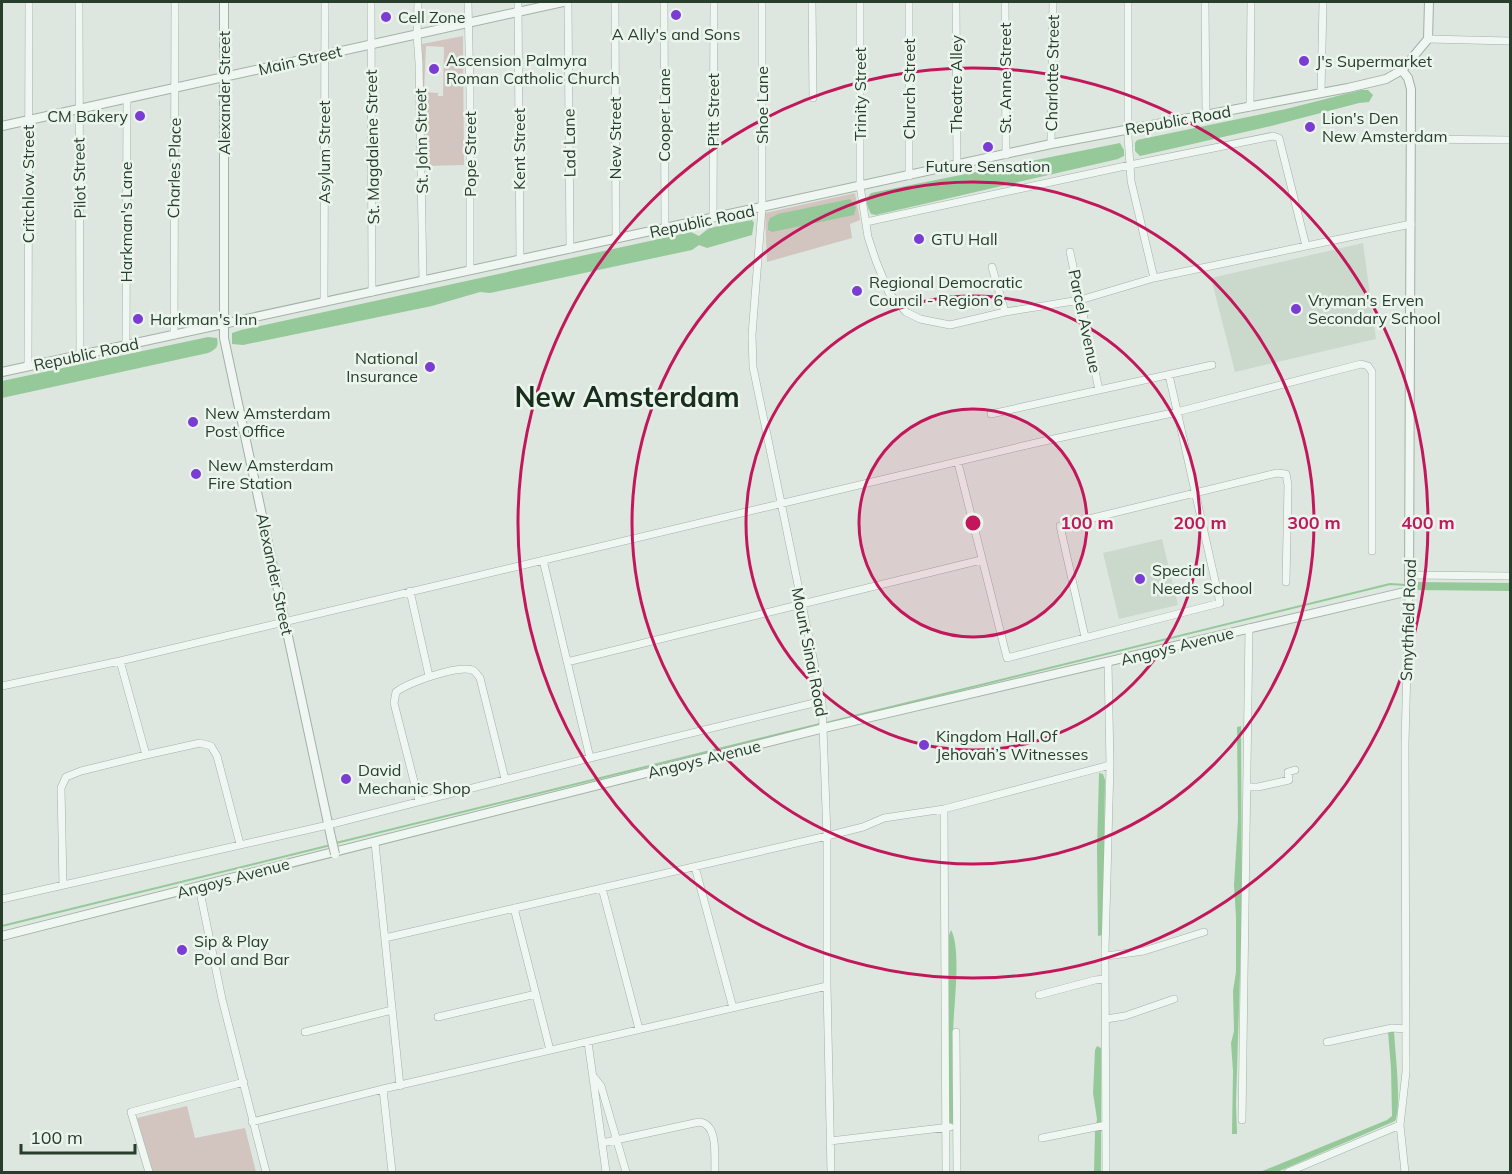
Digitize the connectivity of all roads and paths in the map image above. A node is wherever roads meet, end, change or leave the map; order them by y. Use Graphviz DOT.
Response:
graph roads {
  1 [pos="29,2"];
  2 [pos="79,2"];
  3 [pos="176,2"];
  4 [pos="224,2"];
  5 [pos="325,2"];
  6 [pos="371,2"];
  7 [pos="418,2"];
  8 [pos="468,2"];
  9 [pos="518,2"];
  10 [pos="565,2"];
  11 [pos="615,2"];
  12 [pos="664,2"];
  13 [pos="714,2"];
  14 [pos="762,2"];
  15 [pos="812,2"];
  16 [pos="860,2"];
  17 [pos="909,2"];
  18 [pos="956,2"];
  19 [pos="1005,2"];
  20 [pos="1053,2"];
  21 [pos="1128,2"];
  22 [pos="1205,2"];
  23 [pos="1251,2"];
  24 [pos="1323,2"];
  25 [pos="1429,2"];
  26 [pos="518,12"];
  27 [pos="468,22"];
  28 [pos="417,34"];
  29 [pos="1428,39"];
  30 [pos="1510,41"];
  31 [pos="371,44"];
  32 [pos="324,55"];
  33 [pos="1402,70"];
  34 [pos="224,77"];
  35 [pos="175,88"];
  36 [pos="1321,92"];
  37 [pos="813,98"];
  38 [pos="127,99"];
  39 [pos="1250,107"];
  40 [pos="78,109"];
  41 [pos="1206,115"];
  42 [pos="28,120"];
  43 [pos="2,126"];
  44 [pos="1129,129"];
  45 [pos="1411,139"];
  46 [pos="1510,140"];
  47 [pos="1051,144"];
  48 [pos="1006,155"];
  49 [pos="1130,165"];
  50 [pos="957,166"];
  51 [pos="909,176"];
  52 [pos="860,186"];
  53 [pos="762,208"];
  54 [pos="713,218"];
  55 [pos="866,222"];
  56 [pos="1411,224"];
  57 [pos="665,229"];
  58 [pos="616,239"];
  59 [pos="1306,246"];
  60 [pos="570,249"];
  61 [pos="1070,252"];
  62 [pos="520,260"];
  63 [pos="992,267"];
  64 [pos="471,270"];
  65 [pos="1154,278"];
  66 [pos="423,281"];
  67 [pos="372,292"];
  68 [pos="1080,300"];
  69 [pos="324,302"];
  70 [pos="1005,312"];
  71 [pos="224,325"];
  72 [pos="174,335"];
  73 [pos="126,346"];
  74 [pos="80,355"];
  75 [pos="1212,365"];
  76 [pos="28,366"];
  77 [pos="2,372"];
  78 [pos="1169,375"];
  79 [pos="1099,390"];
  80 [pos="1177,412"];
  81 [pos="991,414"];
  82 [pos="958,463"];
  83 [pos="1194,493"];
  84 [pos="782,505"];
  85 [pos="1372,551"];
  86 [pos="543,560"];
  87 [pos="981,560"];
  88 [pos="1410,574"];
  89 [pos="1510,576"];
  90 [pos="1286,582"];
  91 [pos="410,591"];
  92 [pos="1409,591"];
  93 [pos="802,604"];
  94 [pos="285,622"];
  95 [pos="1249,628"];
  96 [pos="1086,637"];
  97 [pos="120,662"];
  98 [pos="567,662"];
  99 [pos="1108,662"];
  100 [pos="429,676"];
  101 [pos="2,686"];
  102 [pos="822,701"];
  103 [pos="824,726"];
  104 [pos="146,754"];
  105 [pos="590,758"];
  106 [pos="1110,765"];
  107 [pos="1295,770"];
  108 [pos="505,779"];
  109 [pos="1246,788"];
  110 [pos="419,801"];
  111 [pos="944,809"];
  112 [pos="328,825"];
  113 [pos="826,836"];
  114 [pos="375,843"];
  115 [pos="240,844"];
  116 [pos="334,853"];
  117 [pos="695,867"];
  118 [pos="63,885"];
  119 [pos="199,887"];
  120 [pos="602,888"];
  121 [pos="2,899"];
  122 [pos="514,908"];
  123 [pos="1204,932"];
  124 [pos="2,936"];
  125 [pos="385,938"];
  126 [pos="1106,956"];
  127 [pos="1105,979"];
  128 [pos="827,986"];
  129 [pos="536,994"];
  130 [pos="1039,995"];
  131 [pos="1174,999"];
  132 [pos="733,1008"];
  133 [pos="392,1010"];
  134 [pos="438,1017"];
  135 [pos="1106,1019"];
  136 [pos="639,1029"];
  137 [pos="1406,1029"];
  138 [pos="305,1032"];
  139 [pos="956,1032"];
  140 [pos="588,1042"];
  141 [pos="1327,1042"];
  142 [pos="550,1050"];
  143 [pos="592,1075"];
  144 [pos="244,1082"];
  145 [pos="400,1086"];
  146 [pos="383,1089"];
  147 [pos="1242,1120"];
  148 [pos="252,1122"];
  149 [pos="1106,1125"];
  150 [pos="1400,1125"];
  151 [pos="957,1127"];
  152 [pos="947,1128"];
  153 [pos="1042,1138"];
  154 [pos="616,1140"];
  155 [pos="830,1141"];
  156 [pos="602,1143"];
  157 [pos="149,1173"];
  158 [pos="266,1173"];
  159 [pos="392,1173"];
  160 [pos="606,1173"];
  161 [pos="626,1173"];
  162 [pos="715,1173"];
  163 [pos="831,1173"];
  164 [pos="946,1173"];
  165 [pos="957,1173"];
  166 [pos="1106,1173"];
  167 [pos="1288,1173"];
  168 [pos="1405,1173"];
  1 -- 42 [label="street, Critchlow Street"];
  2 -- 40 [label="street, Pilot Street"];
  3 -- 35 [label="street, Charles Place"];
  4 -- 34 [label="street, Alexander Street"];
  5 -- 32 [label="street, Asylum Street"];
  6 -- 31 [label="street, St. Magdalene Street"];
  7 -- 28 [label="street, St. John Street"];
  8 -- 27 [label="street, Pope Street"];
  9 -- 26 [label="street, Kent Street"];
  10 -- 26 [label="street, Main Street"];
  10 -- 60 [label="street, Lad Lane"];
  11 -- 58 [label="street, New Street"];
  12 -- 57 [label="street, Cooper Lane"];
  13 -- 54 [label="street, Pitt Street"];
  14 -- 53 [label="street, Shoe Lane"];
  15 -- 37 [label="street"];
  16 -- 52 [label="street, Trinity Street"];
  17 -- 51 [label="street, Church Street"];
  18 -- 50 [label="street, Theatre Alley"];
  19 -- 48 [label="street, St. Anne Street"];
  20 -- 47 [label="street, Charlotte Street"];
  21 -- 44 [label="street"];
  22 -- 41 [label="street"];
  23 -- 39 [label="street"];
  24 -- 36 [label="street"];
  25 -- 29 [label="street"];
  26 -- 27 [label="street, Main Street"];
  26 -- 62 [label="street, Kent Street"];
  27 -- 28 [label="street, Main Street"];
  27 -- 64 [label="street, Pope Street"];
  28 -- 31 [label="street, Main Street"];
  28 -- 66 [label="street, St. John Street"];
  29 -- 30 [label="street"];
  29 -- 33 [label="street"];
  31 -- 32 [label="street, Main Street"];
  31 -- 67 [label="street, St. Magdalene Street"];
  32 -- 34 [label="street, Main Street"];
  32 -- 69 [label="street, Asylum Street"];
  33 -- 36 [label="street, Republic Road"];
  33 -- 45 [label="street, Smythfield Road"];
  34 -- 35 [label="street, Main Street"];
  34 -- 71 [label="street, Alexander Street"];
  35 -- 38 [label="street, Main Street"];
  35 -- 72 [label="street, Charles Place"];
  36 -- 39 [label="street, Republic Road"];
  38 -- 40 [label="street, Main Street"];
  38 -- 73 [label="street, Harkman's Lane"];
  39 -- 41 [label="street, Republic Road"];
  40 -- 42 [label="street, Main Street"];
  40 -- 74 [label="street, Pilot Street"];
  41 -- 44 [label="street, Republic Road"];
  42 -- 43 [label="street, Main Street"];
  42 -- 76 [label="street, Critchlow Street"];
  44 -- 47 [label="street, Republic Road"];
  44 -- 49 [label="street"];
  45 -- 46 [label="street"];
  45 -- 56 [label="street, Smythfield Road"];
  47 -- 48 [label="street, Republic Road"];
  48 -- 50 [label="street, Republic Road"];
  49 -- 55 [label="street"];
  49 -- 59 [label="street"];
  49 -- 65 [label="street"];
  50 -- 51 [label="street, Republic Road"];
  51 -- 52 [label="street, Republic Road"];
  52 -- 53 [label="street, Republic Road"];
  52 -- 55 [label="street, Trinity Street"];
  53 -- 54 [label="street, Republic Road"];
  53 -- 84 [label="street, Mount Sinai Road"];
  54 -- 57 [label="street, Republic Road"];
  55 -- 70 [label="street, Trinity Street"];
  56 -- 59 [label="street, Trinity Street"];
  56 -- 88 [label="street, Smythfield Road"];
  57 -- 58 [label="street, Republic Road"];
  58 -- 60 [label="street, Republic Road"];
  59 -- 65 [label="street, Trinity Street"];
  60 -- 62 [label="street, Republic Road"];
  61 -- 68 [label="street, Parcel Avenue"];
  62 -- 64 [label="street, Republic Road"];
  63 -- 70 [label="street"];
  64 -- 66 [label="street, Republic Road"];
  65 -- 68 [label="street, Trinity Street"];
  66 -- 67 [label="street, Republic Road"];
  67 -- 69 [label="street, Republic Road"];
  68 -- 70 [label="street, Trinity Street"];
  68 -- 79 [label="street, Parcel Avenue"];
  69 -- 71 [label="street, Republic Road"];
  71 -- 72 [label="street, Republic Road"];
  71 -- 94 [label="street, Alexander Street"];
  72 -- 73 [label="street, Republic Road"];
  73 -- 74 [label="street, Republic Road"];
  74 -- 76 [label="street, Republic Road"];
  75 -- 78 [label="street"];
  76 -- 77 [label="street, Republic Road"];
  78 -- 79 [label="street"];
  78 -- 80 [label="street"];
  79 -- 81 [label="street"];
  80 -- 82 [label="street"];
  80 -- 83 [label="street"];
  80 -- 85 [label="street"];
  82 -- 84 [label="street"];
  82 -- 87 [label="street"];
  83 -- 90 [label="street"];
  83 -- 96 [label="street"];
  83 -- 96 [label="street"];
  84 -- 86 [label="street"];
  84 -- 93 [label="street, Mount Sinai Road"];
  86 -- 91 [label="street"];
  86 -- 98 [label="street"];
  87 -- 93 [label="street"];
  87 -- 96 [label="street"];
  88 -- 89 [label="street"];
  88 -- 92 [label="street, Smythfield Road"];
  91 -- 94 [label="street"];
  91 -- 100 [label="street"];
  92 -- 95 [label="street, Angoys Avenue"];
  92 -- 137 [label="street, Smythfield Road"];
  93 -- 98 [label="street"];
  93 -- 102 [label="street, Mount Sinai Road"];
  94 -- 97 [label="street"];
  94 -- 112 [label="street, Alexander Street"];
  95 -- 99 [label="street, Angoys Avenue"];
  95 -- 109 [label="street"];
  97 -- 101 [label="street"];
  97 -- 104 [label="street"];
  98 -- 105 [label="street"];
  99 -- 103 [label="street, Angoys Avenue"];
  99 -- 106 [label="street"];
  100 -- 108 [label="street"];
  100 -- 110 [label="street"];
  102 -- 103 [label="street, Mount Sinai Road"];
  102 -- 105 [label="street"];
  103 -- 113 [label="street, Mount Sinai Road"];
  103 -- 114 [label="street, Angoys Avenue"];
  104 -- 115 [label="street"];
  104 -- 118 [label="street"];
  105 -- 108 [label="street"];
  106 -- 111 [label="street"];
  106 -- 126 [label="street"];
  107 -- 109 [label="street"];
  108 -- 110 [label="street"];
  109 -- 147 [label="street"];
  110 -- 112 [label="street"];
  111 -- 113 [label="street"];
  111 -- 152 [label="street"];
  112 -- 115 [label="street"];
  112 -- 116 [label="street, Alexander Street, bridge"];
  113 -- 117 [label="street"];
  113 -- 128 [label="street, Mount Sinai Road"];
  114 -- 116 [label="street, Angoys Avenue"];
  114 -- 125 [label="street"];
  115 -- 118 [label="street"];
  116 -- 119 [label="street, Angoys Avenue"];
  117 -- 120 [label="street"];
  117 -- 132 [label="street"];
  118 -- 121 [label="street"];
  119 -- 124 [label="street, Angoys Avenue"];
  119 -- 144 [label="street"];
  120 -- 122 [label="street"];
  120 -- 136 [label="street"];
  122 -- 125 [label="street"];
  122 -- 129 [label="street"];
  123 -- 126 [label="street"];
  125 -- 133 [label="street"];
  126 -- 127 [label="street"];
  127 -- 130 [label="street"];
  127 -- 135 [label="street"];
  128 -- 132 [label="street"];
  128 -- 155 [label="street, Mount Sinai Road"];
  129 -- 134 [label="street"];
  129 -- 142 [label="street"];
  131 -- 135 [label="street"];
  132 -- 136 [label="street"];
  133 -- 138 [label="street"];
  133 -- 145 [label="street"];
  135 -- 149 [label="street"];
  136 -- 140 [label="street"];
  137 -- 141 [label="street"];
  137 -- 150 [label="street, Smythfield Road"];
  139 -- 151 [label="street"];
  140 -- 142 [label="street"];
  140 -- 143 [label="street"];
  142 -- 145 [label="street"];
  143 -- 154 [label="street"];
  143 -- 156 [label="street"];
  144 -- 148 [label="street"];
  144 -- 157 [label="street"];
  145 -- 146 [label="street"];
  146 -- 148 [label="street"];
  146 -- 159 [label="street"];
  148 -- 158 [label="street"];
  149 -- 153 [label="street"];
  149 -- 166 [label="street"];
  150 -- 167 [label="street"];
  150 -- 168 [label="street, Smythfield Road"];
  151 -- 152 [label="street"];
  151 -- 165 [label="street"];
  152 -- 155 [label="street"];
  152 -- 164 [label="street"];
  154 -- 156 [label="street"];
  154 -- 161 [label="street"];
  154 -- 162 [label="street"];
  155 -- 163 [label="street, Mount Sinai Road"];
  156 -- 160 [label="street"];
}
